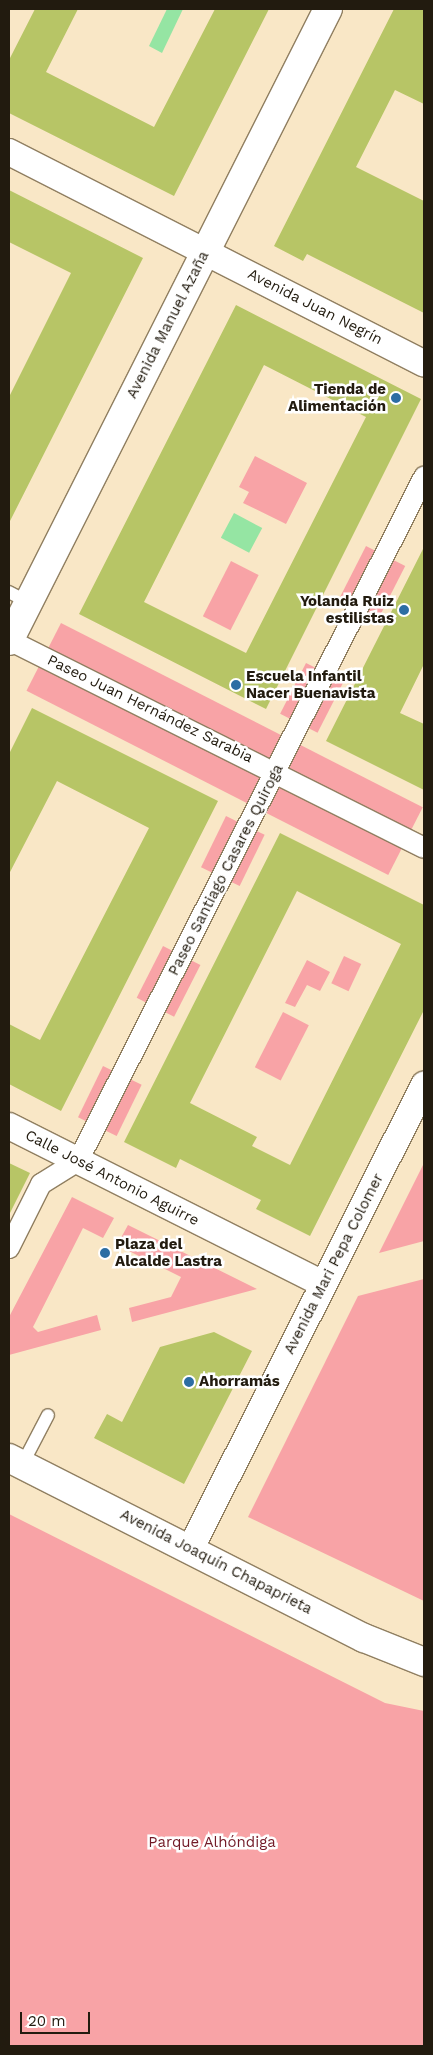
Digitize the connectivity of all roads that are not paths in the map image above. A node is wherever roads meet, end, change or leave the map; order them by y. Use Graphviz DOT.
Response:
graph roads {
  1 [pos="328,9"];
  2 [pos="9,152"];
  3 [pos="205,252"];
  4 [pos="424,363"];
  5 [pos="424,477"];
  6 [pos="19,597"];
  7 [pos="9,640"];
  8 [pos="276,771"];
  9 [pos="424,848"];
  10 [pos="424,1085"];
  11 [pos="9,1126"];
  12 [pos="78,1161"];
  13 [pos="9,1248"];
  14 [pos="323,1284"];
  15 [pos="48,1415"];
  16 [pos="16,1462"];
  17 [pos="190,1550"];
  18 [pos="424,1662"];
  1 -- 3 [label="street, Avenida Manuel Azaña"];
  2 -- 3 [label="street, Avenida Juan Negrín"];
  3 -- 4 [label="street, Avenida Juan Negrín"];
  3 -- 6 [label="street, Avenida Manuel Azaña"];
  5 -- 8 [label="street, Paseo Santiago Casares Quiroga"];
  6 -- 7 [label="street, Avenida Manuel Azaña"];
  7 -- 8 [label="street, Paseo Juan Hernández Sarabia"];
  8 -- 9 [label="street, Paseo Juan Hernández Sarabia"];
  8 -- 12 [label="street, Paseo Santiago Casares Quiroga"];
  10 -- 14 [label="street, Avenida Mari Pepa Colomer"];
  11 -- 12 [label="street, Calle José Antonio Aguirre"];
  12 -- 13 [label="street"];
  12 -- 14 [label="street, Calle José Antonio Aguirre"];
  14 -- 17 [label="street, Avenida Mari Pepa Colomer"];
  15 -- 16 [label="lane"];
  16 -- 17 [label="street, Avenida Joaquín Chapaprieta"];
  17 -- 18 [label="street, Avenida Joaquín Chapaprieta"];
}
